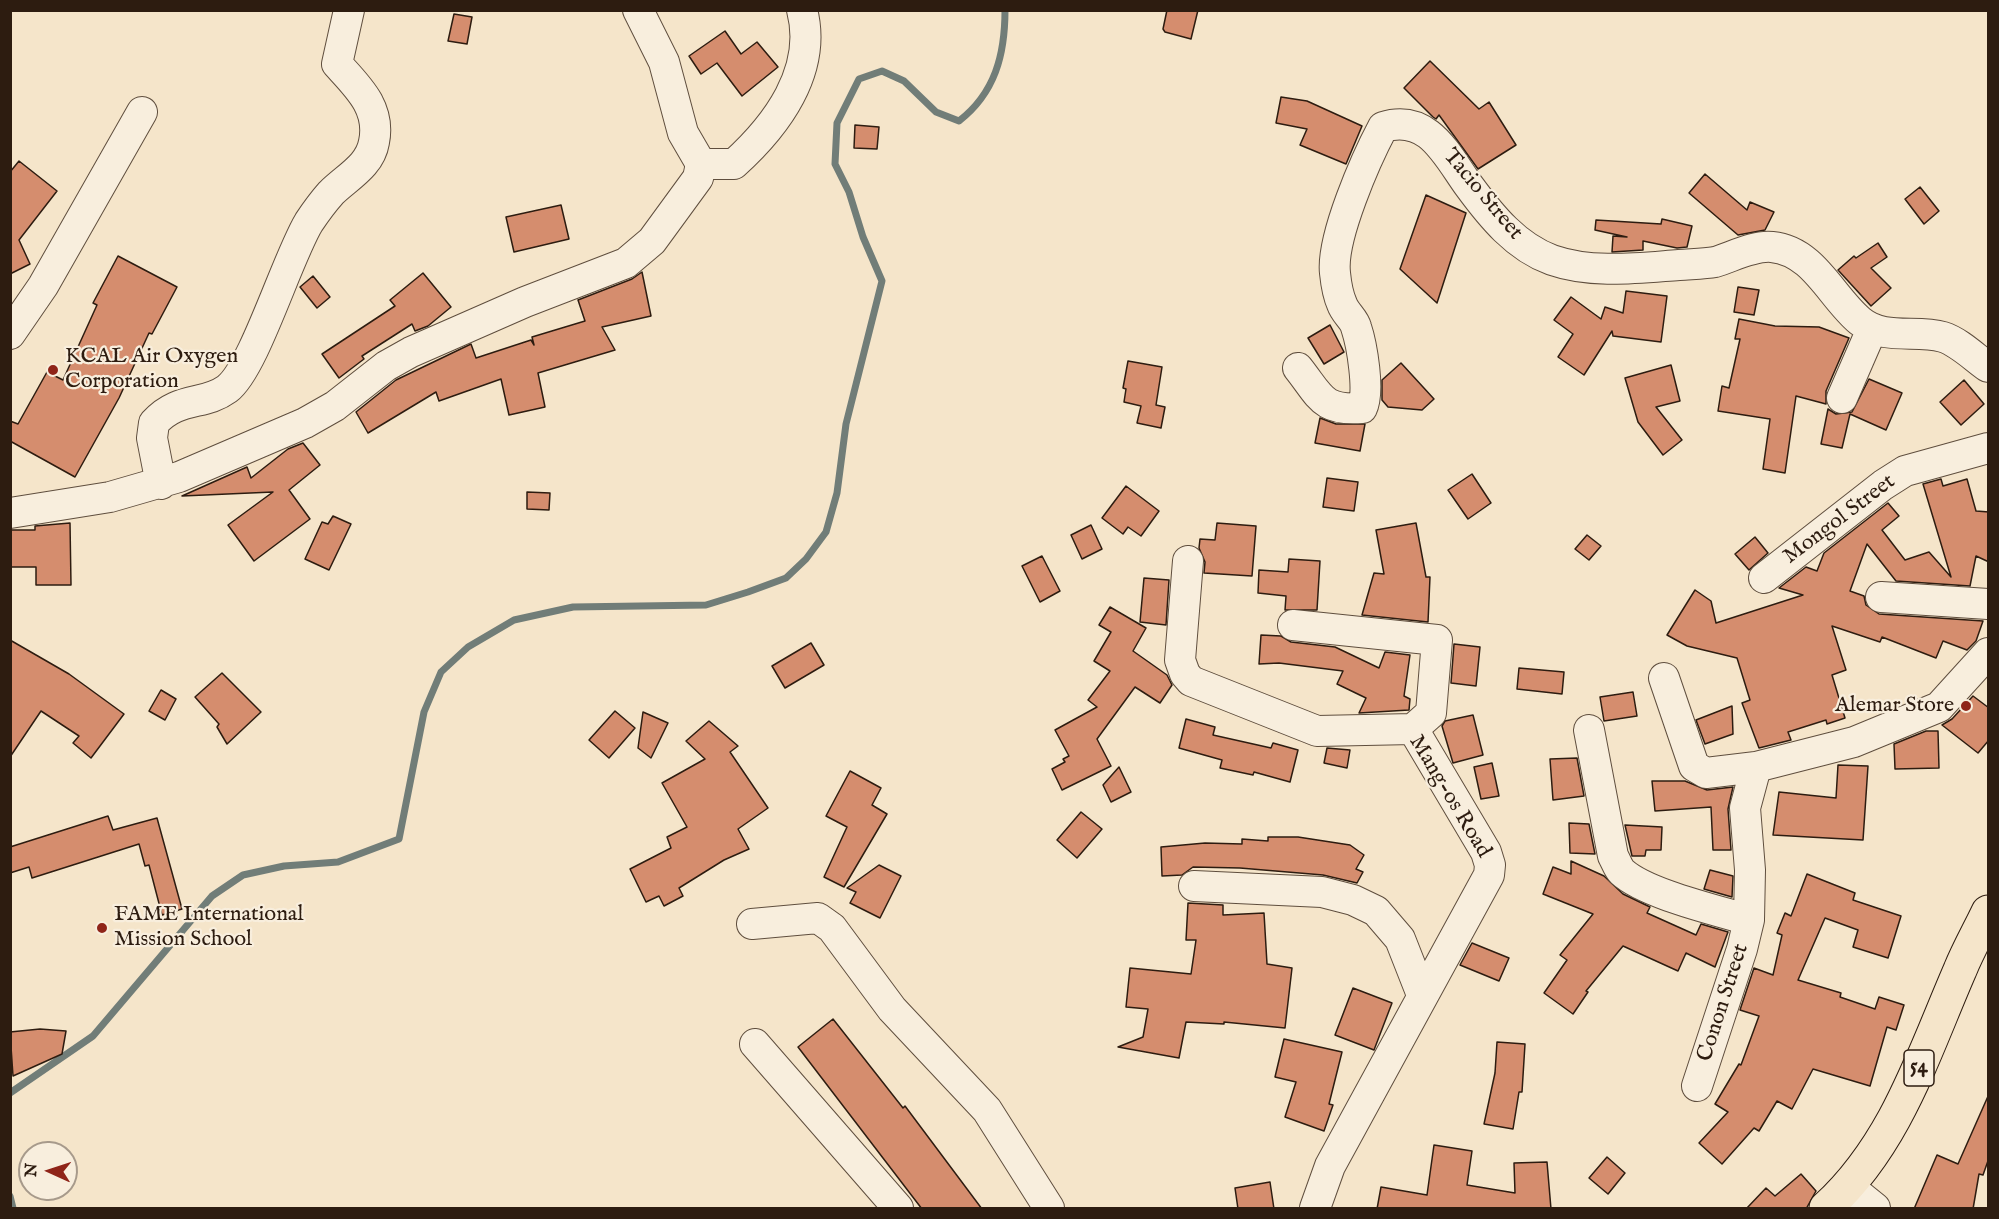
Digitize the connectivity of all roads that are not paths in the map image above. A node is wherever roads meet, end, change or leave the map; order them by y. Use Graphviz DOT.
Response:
graph roads {
  1 [pos="349,10"];
  2 [pos="638,10"];
  3 [pos="802,10"];
  4 [pos="142,112"];
  5 [pos="701,164"];
  6 [pos="1872,329"];
  7 [pos="10,334"];
  8 [pos="1989,367"];
  9 [pos="1298,368"];
  10 [pos="1842,398"];
  11 [pos="1989,448"];
  12 [pos="161,484"];
  13 [pos="10,513"];
  14 [pos="1188,561"];
  15 [pos="1764,578"];
  16 [pos="1881,597"];
  17 [pos="1989,604"];
  18 [pos="1293,625"];
  19 [pos="1989,653"];
  20 [pos="1664,678"];
  21 [pos="1413,729"];
  22 [pos="1589,730"];
  23 [pos="1756,767"];
  24 [pos="1194,886"];
  25 [pos="1989,912"];
  26 [pos="1749,920"];
  27 [pos="752,924"];
  28 [pos="1422,995"];
  29 [pos="755,1044"];
  30 [pos="1697,1086"];
  31 [pos="1838,1198"];
  32 [pos="898,1209"];
  33 [pos="1049,1209"];
  34 [pos="1315,1209"];
  35 [pos="1875,1209"];
  1 -- 12 [label="street"];
  2 -- 5 [label="street"];
  3 -- 5 [label="street"];
  4 -- 7 [label="street"];
  5 -- 12 [label="street"];
  6 -- 8 [label="street"];
  6 -- 9 [label="street, Tacio Street"];
  6 -- 10 [label="street"];
  11 -- 15 [label="street, Mongol Street"];
  12 -- 13 [label="street"];
  14 -- 21 [label="street, Mang-os Road"];
  16 -- 17 [label="street"];
  18 -- 21 [label="street"];
  19 -- 23 [label="street"];
  20 -- 23 [label="street"];
  21 -- 28 [label="street, Mang-os Road"];
  22 -- 26 [label="street, Conon Street"];
  23 -- 26 [label="street, Conon Street"];
  24 -- 28 [label="street"];
  25 -- 31 [label="highway, 54"];
  26 -- 30 [label="street, Conon Street"];
  27 -- 33 [label="street"];
  28 -- 34 [label="street, Mang-os Road"];
  29 -- 32 [label="street"];
  31 -- 35 [label="street"];
}
